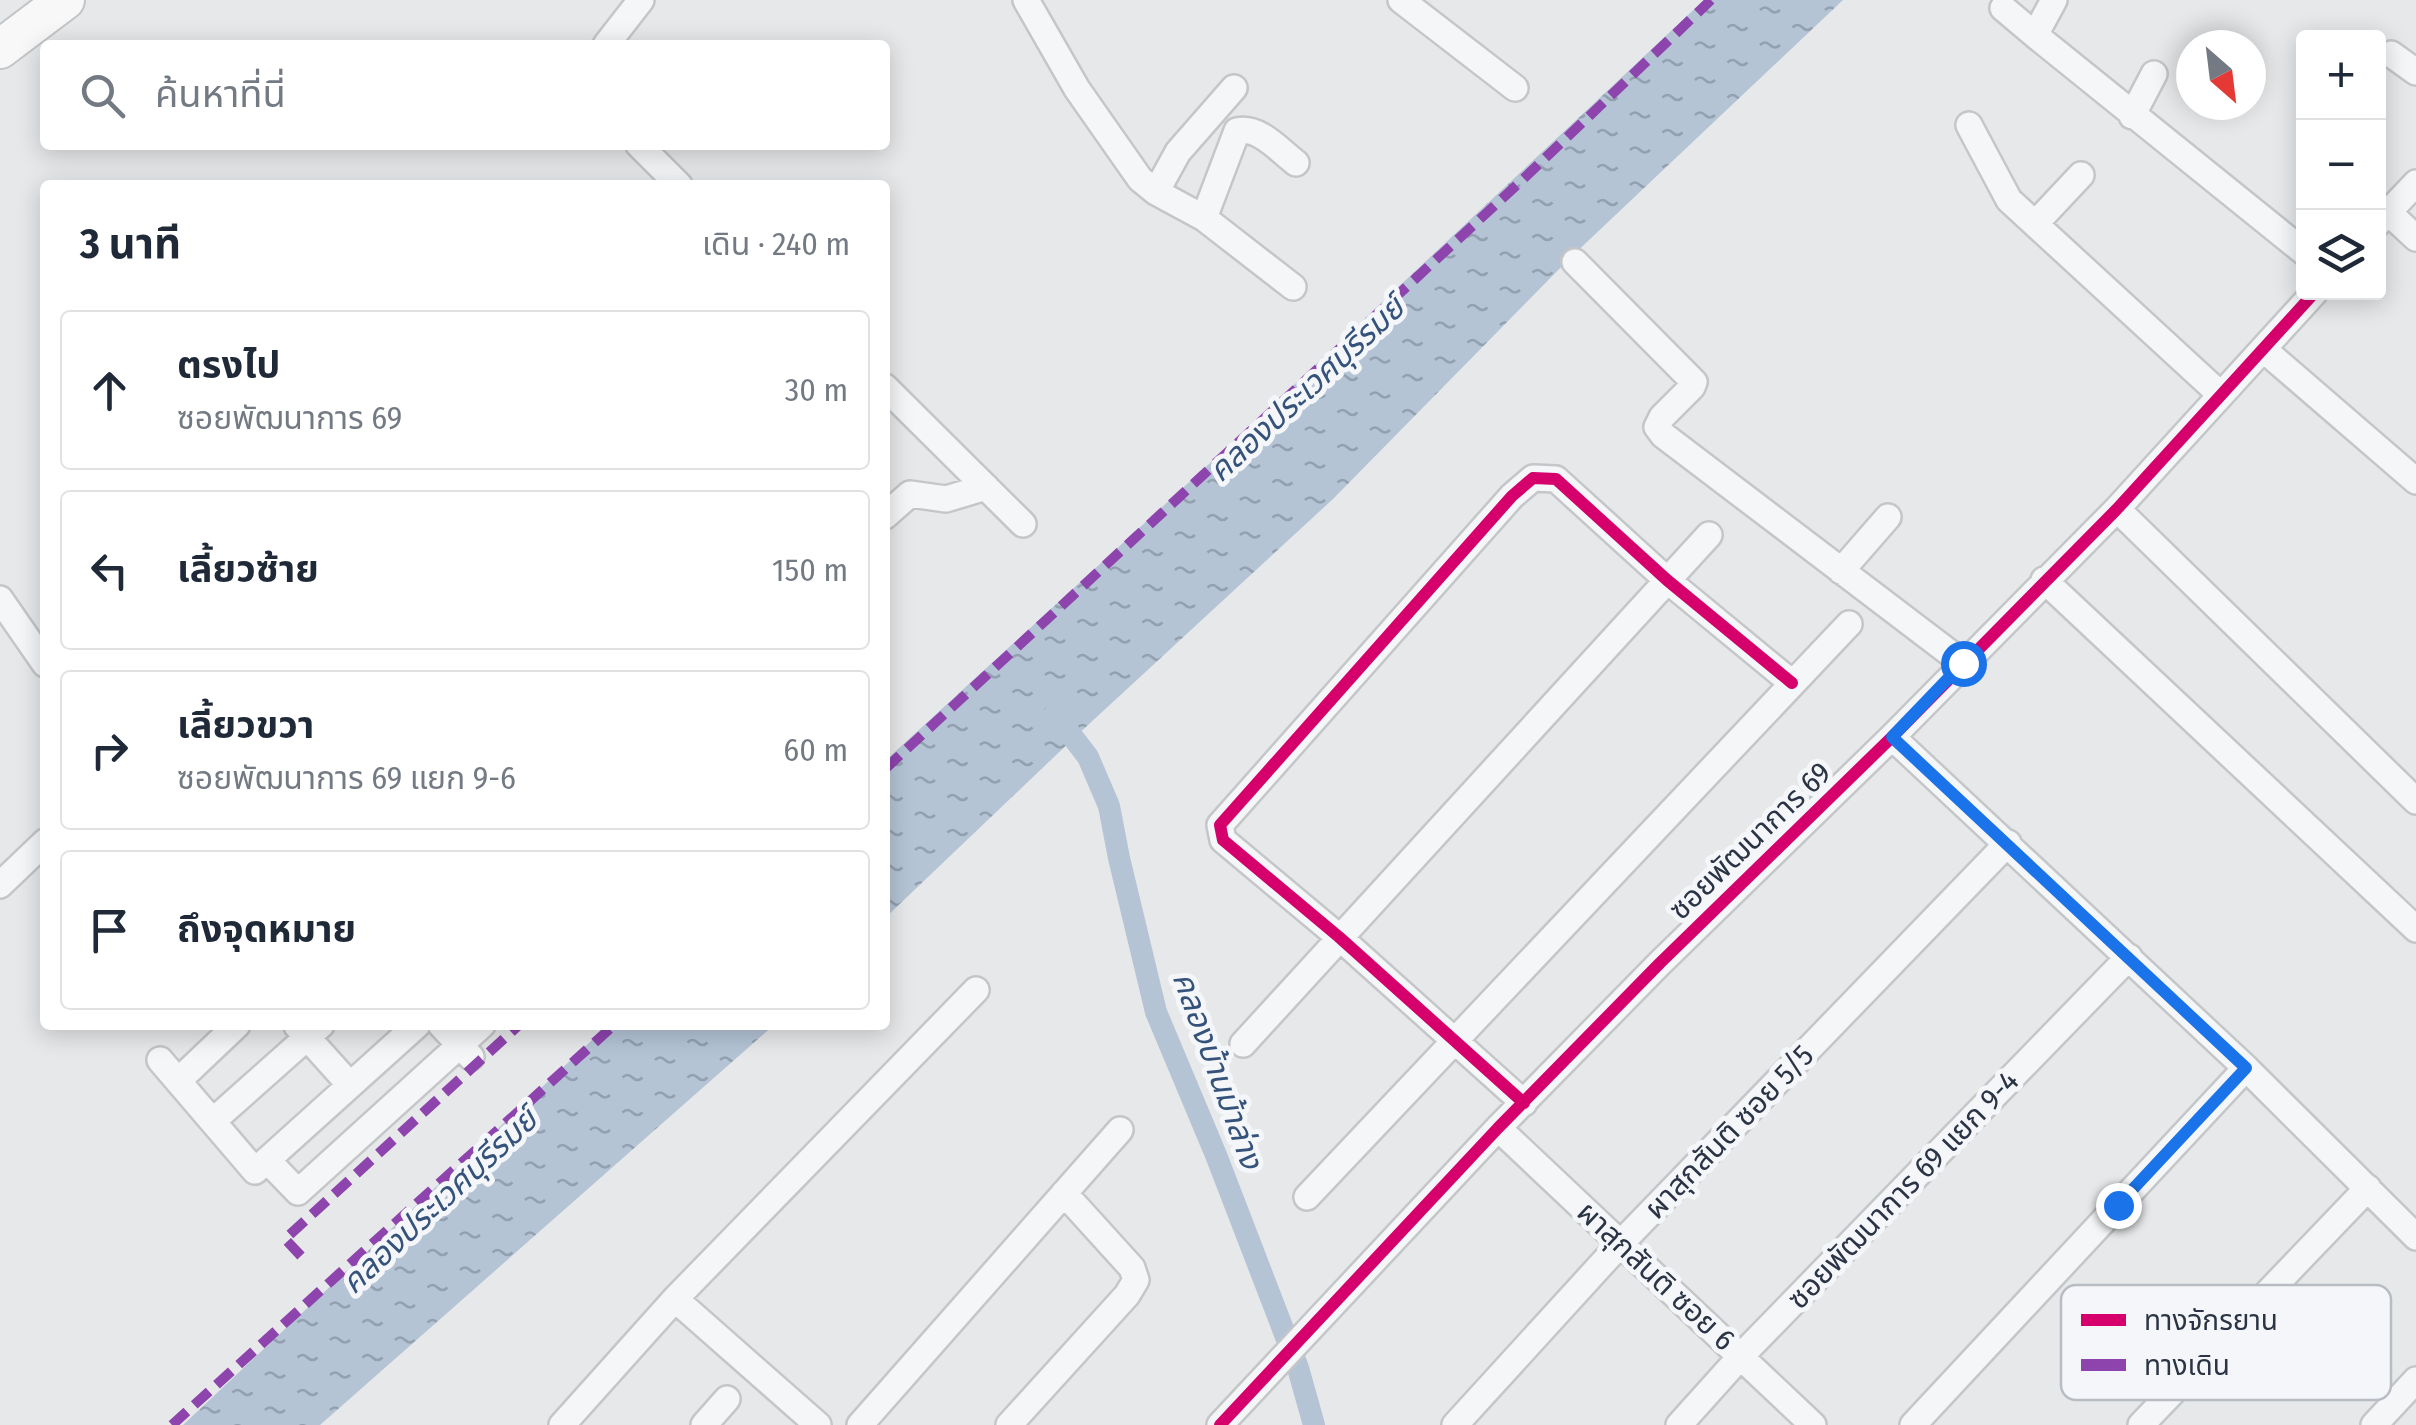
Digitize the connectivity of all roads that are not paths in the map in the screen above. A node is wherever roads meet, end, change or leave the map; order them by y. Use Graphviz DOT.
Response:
graph roads {
  1 [pos="65,0"];
  2 [pos="641,0"];
  3 [pos="1026,0"];
  4 [pos="1401,0"];
  5 [pos="2054,0"];
  6 [pos="2003,8"];
  7 [pos="2035,35"];
  8 [pos="610,40"];
  9 [pos="0,49"];
  10 [pos="2391,54"];
  11 [pos="2416,72"];
  12 [pos="2154,74"];
  13 [pos="1234,88"];
  14 [pos="1515,88"];
  15 [pos="2132,116"];
  16 [pos="1969,125"];
  17 [pos="644,150"];
  18 [pos="1296,164"];
  19 [pos="2081,175"];
  20 [pos="673,180"];
  21 [pos="2416,183"];
  22 [pos="1156,192"];
  23 [pos="2386,214"];
  24 [pos="1204,218"];
  25 [pos="2386,219"];
  26 [pos="2035,224"];
  27 [pos="2416,238"];
  28 [pos="2296,246"];
  29 [pos="1575,262"];
  30 [pos="1293,287"];
  31 [pos="2307,300"];
  32 [pos="2263,349"];
  33 [pos="890,392"];
  34 [pos="2221,395"];
  35 [pos="2416,481"];
  36 [pos="986,487"];
  37 [pos="2117,509"];
  38 [pos="890,512"];
  39 [pos="1888,517"];
  40 [pos="1023,524"];
  41 [pos="1709,535"];
  42 [pos="1841,571"];
  43 [pos="1668,580"];
  44 [pos="2044,580"];
  45 [pos="0,599"];
  46 [pos="1849,624"];
  47 [pos="40,657"];
  48 [pos="1963,663"];
  49 [pos="1792,684"];
  50 [pos="1892,737"];
  51 [pos="2416,801"];
  52 [pos="2008,844"];
  53 [pos="40,847"];
  54 [pos="0,885"];
  55 [pos="2416,929"];
  56 [pos="1339,937"];
  57 [pos="2129,956"];
  58 [pos="976,990"];
  59 [pos="232,1030"];
  60 [pos="307,1030"];
  61 [pos="309,1030"];
  62 [pos="411,1030"];
  63 [pos="446,1030"];
  64 [pos="479,1030"];
  65 [pos="1452,1041"];
  66 [pos="1242,1044"];
  67 [pos="466,1051"];
  68 [pos="160,1060"];
  69 [pos="2246,1068"];
  70 [pos="178,1081"];
  71 [pos="350,1085"];
  72 [pos="1524,1103"];
  73 [pos="213,1122"];
  74 [pos="1498,1128"];
  75 [pos="1120,1130"];
  76 [pos="267,1160"];
  77 [pos="2368,1188"];
  78 [pos="1064,1193"];
  79 [pos="1308,1197"];
  80 [pos="2416,1236"];
  81 [pos="1621,1243"];
  82 [pos="2275,1285"];
  83 [pos="675,1299"];
  84 [pos="1740,1356"];
  85 [pos="2416,1380"];
  86 [pos="727,1399"];
  87 [pos="2165,1400"];
  88 [pos="1226,1419"];
  89 [pos="562,1425"];
  90 [pos="704,1425"];
  91 [pos="818,1425"];
  92 [pos="860,1425"];
  93 [pos="1009,1425"];
  94 [pos="1455,1425"];
  95 [pos="1679,1425"];
  96 [pos="1814,1425"];
  97 [pos="1913,1425"];
  98 [pos="2141,1425"];
  99 [pos="2374,1425"];
  1 -- 9 [label="main road"];
  2 -- 8 [label="street"];
  3 -- 22 [label="street"];
  4 -- 14 [label="street"];
  5 -- 7 [label="street"];
  6 -- 7 [label="street"];
  7 -- 15 [label="street"];
  10 -- 11 [label="street"];
  12 -- 15 [label="street"];
  13 -- 22 [label="street"];
  15 -- 28 [label="street"];
  16 -- 26 [label="street"];
  17 -- 20 [label="street"];
  18 -- 24 [label="street"];
  19 -- 26 [label="street"];
  21 -- 23 [label="street"];
  22 -- 24 [label="street"];
  24 -- 30 [label="street"];
  25 -- 27 [label="street"];
  26 -- 34 [label="street"];
  29 -- 42 [label="street"];
  31 -- 32 [label="street, ซอยพัฒนาการ 69"];
  32 -- 34 [label="street, ซอยพัฒนาการ 69"];
  32 -- 35 [label="street"];
  33 -- 36 [label="street"];
  34 -- 37 [label="street, ซอยพัฒนาการ 69"];
  36 -- 38 [label="street"];
  36 -- 40 [label="street"];
  37 -- 44 [label="street, ซอยพัฒนาการ 69"];
  37 -- 51 [label="street"];
  39 -- 42 [label="street"];
  41 -- 43 [label="street"];
  42 -- 48 [label="street"];
  43 -- 49 [label="street"];
  43 -- 56 [label="street"];
  43 -- 56 [label="street"];
  44 -- 48 [label="street, ซอยพัฒนาการ 69"];
  44 -- 55 [label="street"];
  45 -- 47 [label="street"];
  46 -- 49 [label="street"];
  48 -- 50 [label="street, ซอยพัฒนาการ 69"];
  49 -- 65 [label="street"];
  50 -- 52 [label="street"];
  50 -- 72 [label="street, ซอยพัฒนาการ 69"];
  52 -- 57 [label="street"];
  52 -- 81 [label="street, ผาสุกสันติ ซอย 5/5"];
  53 -- 54 [label="street"];
  56 -- 65 [label="street"];
  56 -- 66 [label="street"];
  57 -- 69 [label="street"];
  57 -- 84 [label="street, ซอยพัฒนาการ 69 แยก 9-4"];
  58 -- 83 [label="street"];
  59 -- 70 [label="street"];
  60 -- 73 [label="street"];
  61 -- 71 [label="street"];
  62 -- 71 [label="street"];
  63 -- 67 [label="street"];
  64 -- 67 [label="street"];
  65 -- 72 [label="street"];
  65 -- 79 [label="street"];
  67 -- 76 [label="street"];
  68 -- 70 [label="street"];
  69 -- 77 [label="street"];
  69 -- 97 [label="street"];
  70 -- 73 [label="street"];
  71 -- 76 [label="street"];
  72 -- 74 [label="street, ซอยพัฒนาการ 69"];
  73 -- 76 [label="street"];
  74 -- 81 [label="street, ผาสุกสันติ ซอย 6"];
  74 -- 88 [label="street, ซอยพัฒนาการ 69"];
  75 -- 78 [label="street"];
  77 -- 80 [label="street"];
  77 -- 82 [label="street"];
  78 -- 92 [label="street"];
  78 -- 93 [label="street"];
  81 -- 84 [label="street, ผาสุกสันติ ซอย 6"];
  81 -- 94 [label="street, ผาสุกสันติ ซอย 5/5"];
  83 -- 89 [label="street"];
  83 -- 91 [label="street"];
  84 -- 95 [label="street, ซอยพัฒนาการ 69 แยก 9-4"];
  84 -- 96 [label="street, ผาสุกสันติ ซอย 6"];
  85 -- 99 [label="street"];
  86 -- 90 [label="street"];
  87 -- 98 [label="street"];
}
